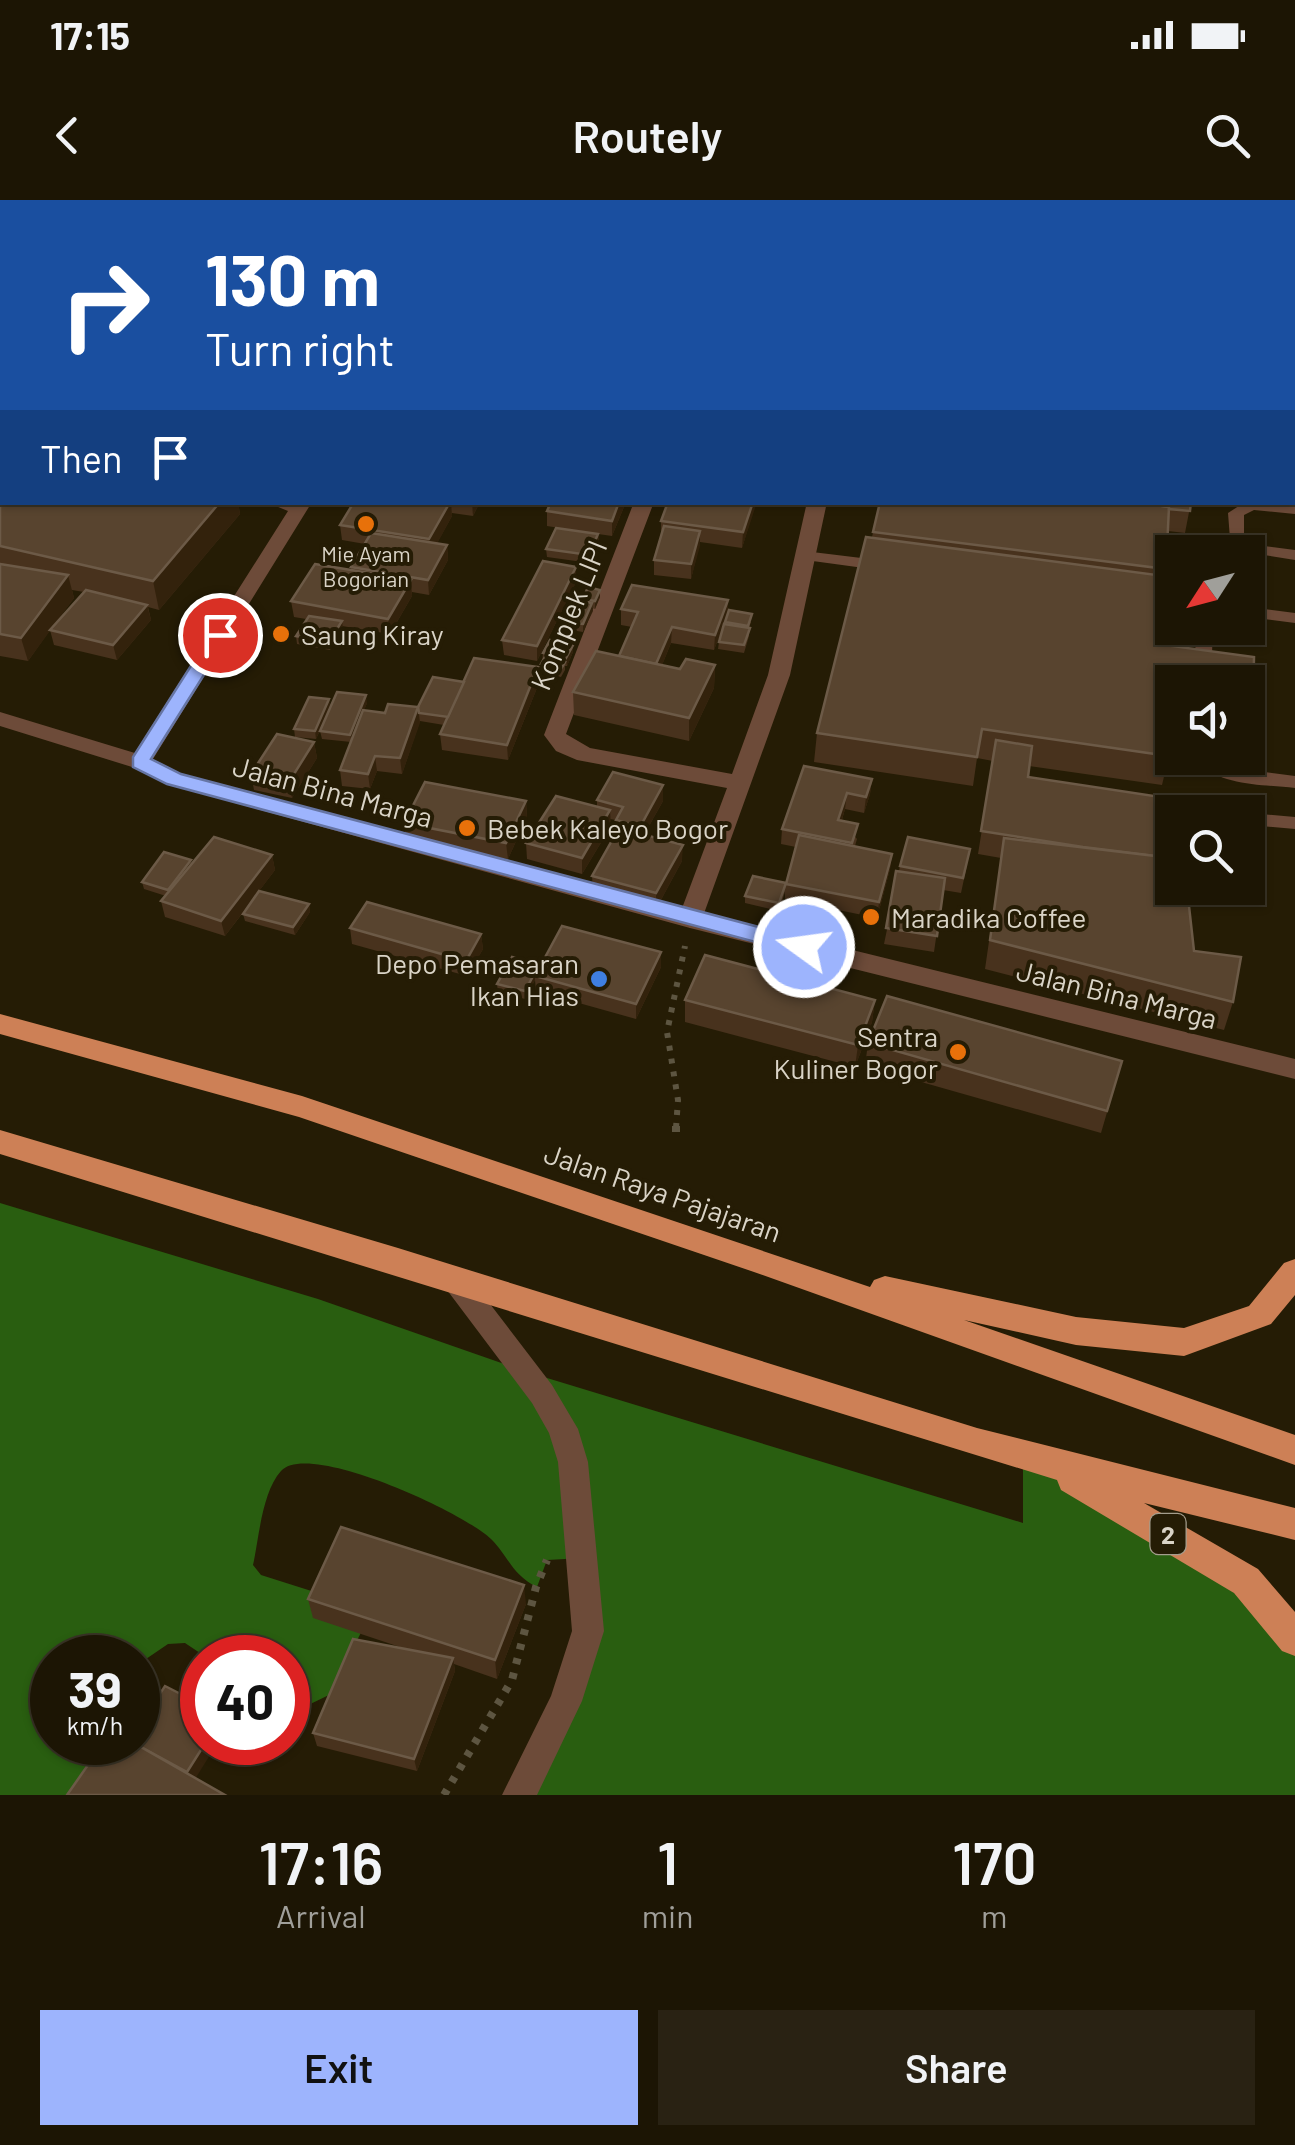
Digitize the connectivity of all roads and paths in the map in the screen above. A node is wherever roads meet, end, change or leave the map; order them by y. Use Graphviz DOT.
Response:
graph roads {
  1 [pos="301,505"];
  2 [pos="643,505"];
  3 [pos="816,505"];
  4 [pos="1295,509"];
  5 [pos="1295,555"];
  6 [pos="804,556"];
  7 [pos="1265,562"];
  8 [pos="1295,566"];
  9 [pos="901,568"];
  10 [pos="1265,605"];
  11 [pos="1295,609"];
  12 [pos="1265,614"];
  13 [pos="1295,618"];
  14 [pos="0,719"];
  15 [pos="140,762"];
  16 [pos="1250,775"];
  17 [pos="1295,782"];
  18 [pos="742,783"];
  19 [pos="1265,820"];
  20 [pos="1295,823"];
  21 [pos="690,919"];
  22 [pos="0,1024"];
  23 [pos="1295,1070"];
  24 [pos="676,1132"];
  25 [pos="0,1142"];
  26 [pos="762,1262"];
  27 [pos="1295,1272"];
  28 [pos="454,1278"];
  29 [pos="1295,1450"];
  30 [pos="1023,1453"];
  31 [pos="1295,1524"];
  32 [pos="583,1558"];
  33 [pos="1295,1638"];
  34 [pos="444,1795"];
  35 [pos="520,1795"];
  1 -- 15 [label="street"];
  2 -- 18 [label="street, Komplek LIPI"];
  3 -- 6 [label="street"];
  4 -- 5 [label="lane"];
  6 -- 9 [label="lane"];
  6 -- 18 [label="street"];
  7 -- 8 [label="lane"];
  10 -- 11 [label="lane"];
  12 -- 13 [label="lane"];
  14 -- 15 [label="street, Jalan Bina Marga"];
  15 -- 21 [label="street, Jalan Bina Marga"];
  16 -- 17 [label="lane"];
  18 -- 21 [label="street"];
  19 -- 20 [label="lane"];
  21 -- 23 [label="street, Jalan Bina Marga"];
  21 -- 24 [label="path"];
  22 -- 26 [label="highway, Jalan Raya Pajajaran"];
  25 -- 28 [label="highway"];
  26 -- 27 [label="highway"];
  26 -- 29 [label="highway, Jalan Raya Pajajaran"];
  28 -- 30 [label="highway"];
  28 -- 32 [label="street"];
  30 -- 31 [label="highway, 2"];
  30 -- 33 [label="highway, 2"];
  32 -- 34 [label="path"];
  32 -- 35 [label="street"];
}
